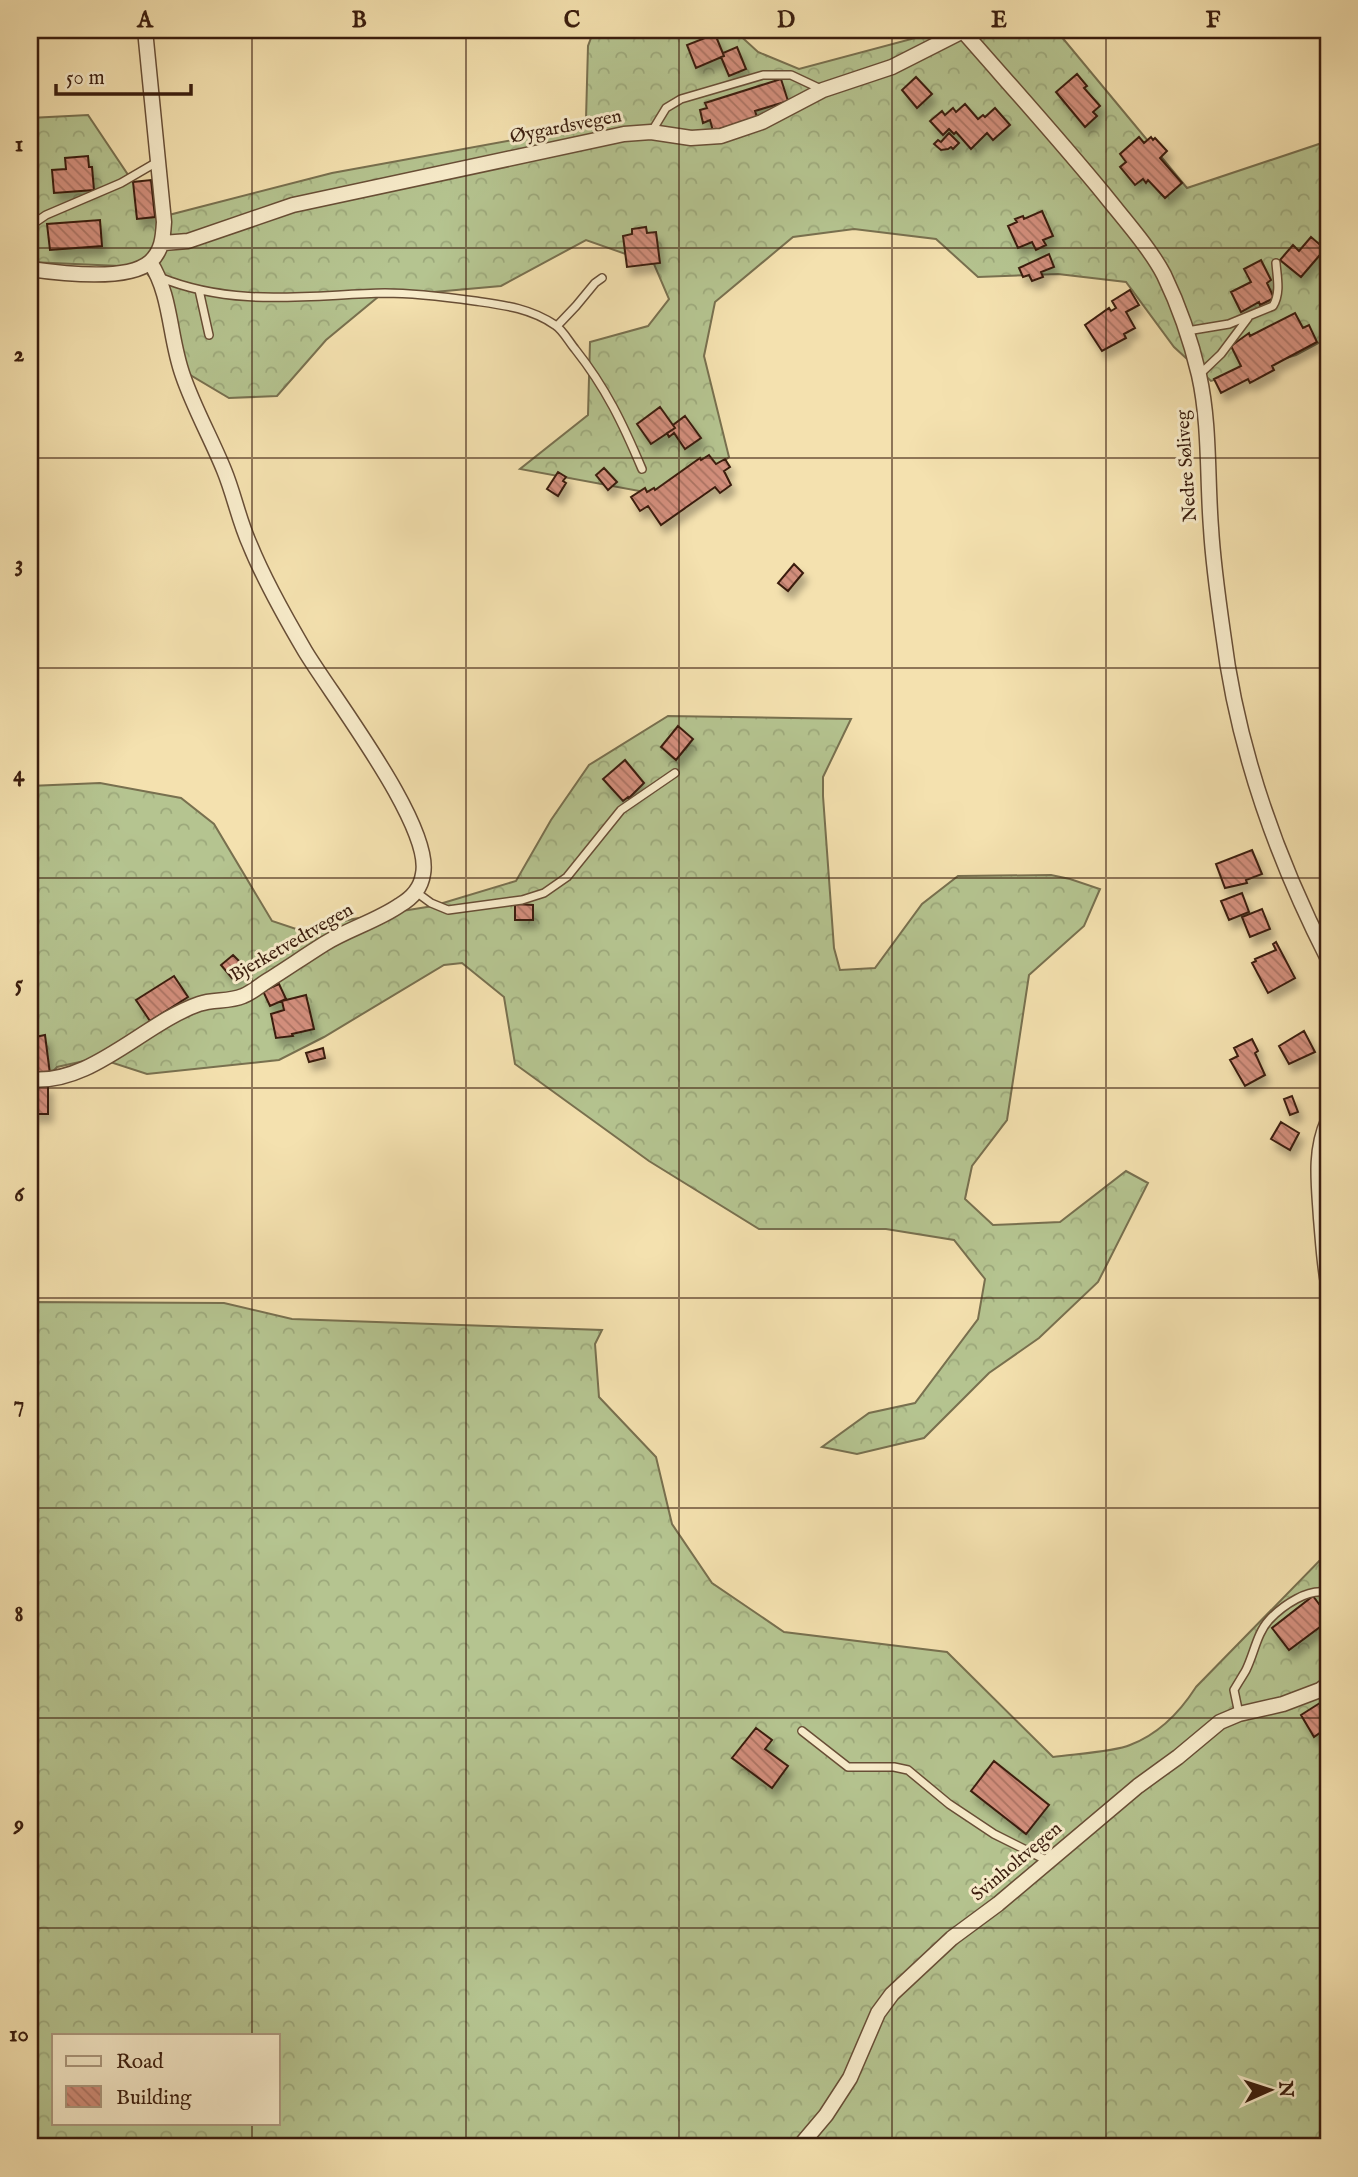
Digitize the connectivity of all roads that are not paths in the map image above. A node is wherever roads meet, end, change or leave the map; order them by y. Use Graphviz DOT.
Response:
graph roads {
  1 [pos="145,30"];
  2 [pos="963,30"];
  3 [pos="823,90"];
  4 [pos="651,132"];
  5 [pos="158,162"];
  6 [pos="30,226"];
  7 [pos="163,243"];
  8 [pos="150,262"];
  9 [pos="1276,262"];
  10 [pos="30,269"];
  11 [pos="159,277"];
  12 [pos="602,278"];
  13 [pos="199,290"];
  14 [pos="1248,317"];
  15 [pos="556,326"];
  16 [pos="1186,331"];
  17 [pos="209,335"];
  18 [pos="1199,376"];
  19 [pos="642,469"];
  20 [pos="675,773"];
  21 [pos="416,892"];
  22 [pos="1326,951"];
  23 [pos="30,1079"];
  24 [pos="1328,1121"];
  25 [pos="1328,1283"];
  26 [pos="1328,1593"];
  27 [pos="1328,1684"];
  28 [pos="1239,1714"];
  29 [pos="802,1731"];
  30 [pos="1048,1861"];
  31 [pos="799,2147"];
  1 -- 5 [label="street"];
  2 -- 3 [label="street, Øygardsvegen"];
  2 -- 16 [label="street, Nedre Søliveg"];
  3 -- 4 [label="street, Øygardsvegen"];
  3 -- 4 [label="lane"];
  4 -- 7 [label="street, Øygardsvegen"];
  5 -- 6 [label="lane"];
  5 -- 7 [label="street"];
  7 -- 8 [label="street"];
  8 -- 10 [label="street"];
  8 -- 11 [label="street"];
  9 -- 14 [label="lane"];
  11 -- 13 [label="lane"];
  11 -- 21 [label="street"];
  12 -- 15 [label="lane"];
  13 -- 15 [label="lane"];
  13 -- 17 [label="lane"];
  14 -- 16 [label="lane"];
  14 -- 18 [label="lane"];
  15 -- 19 [label="lane"];
  16 -- 18 [label="street, Nedre Søliveg"];
  18 -- 22 [label="street, Nedre Søliveg"];
  20 -- 21 [label="lane"];
  21 -- 23 [label="street, Bjerketvedtvegen"];
  24 -- 25 [label="street"];
  26 -- 28 [label="lane"];
  27 -- 28 [label="street, Svinholtvegen"];
  28 -- 30 [label="street, Svinholtvegen"];
  29 -- 30 [label="lane"];
  30 -- 31 [label="street, Svinholtvegen"];
}
